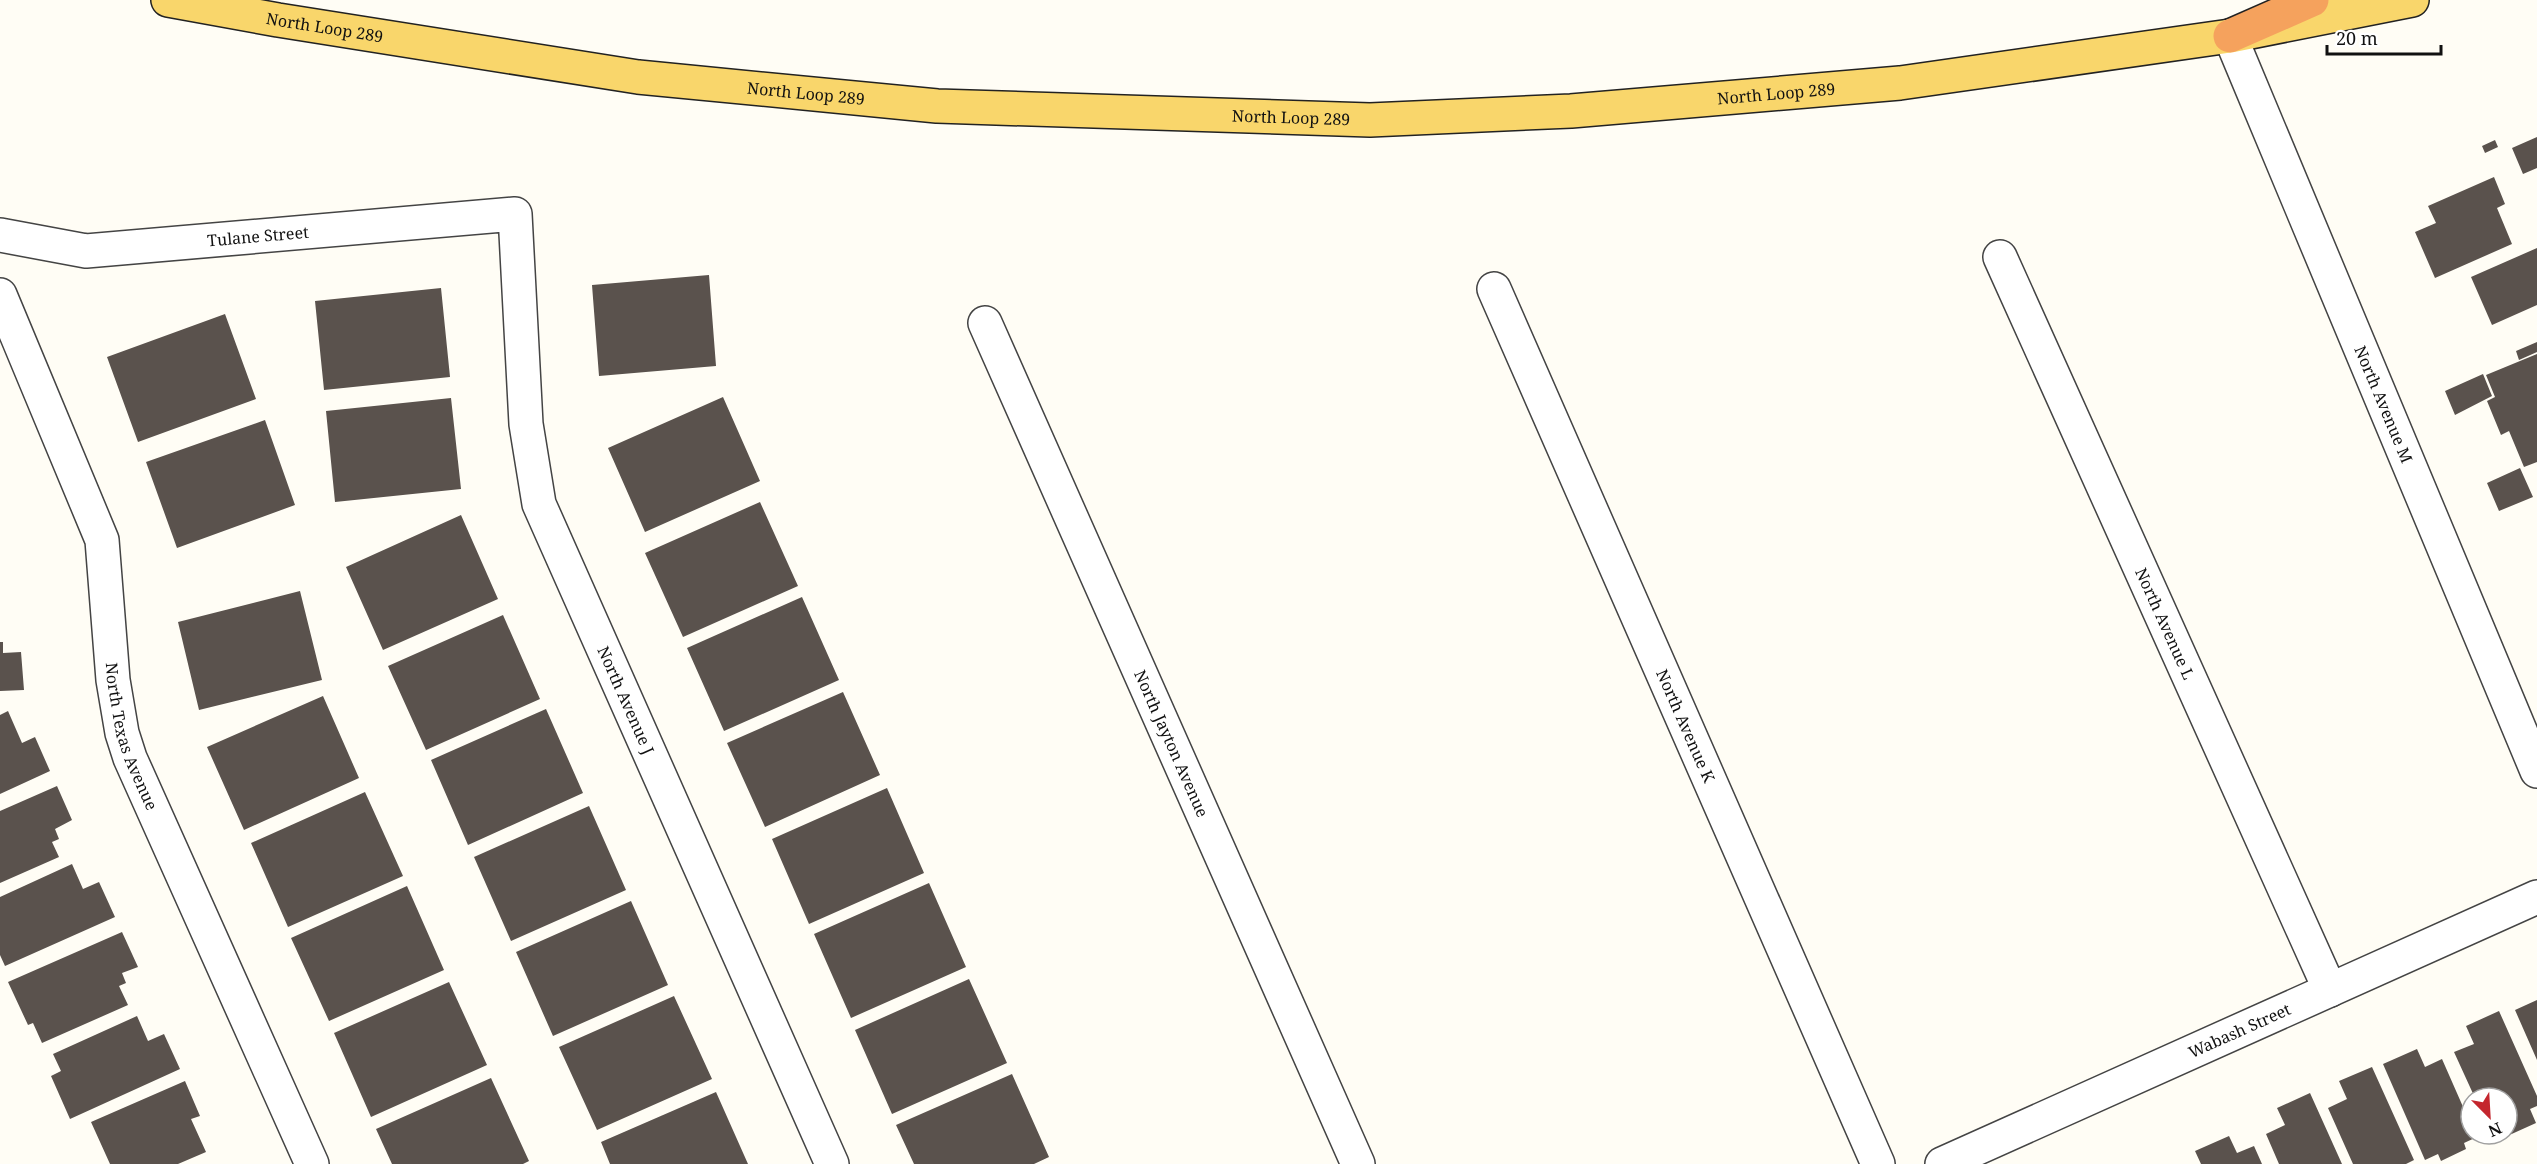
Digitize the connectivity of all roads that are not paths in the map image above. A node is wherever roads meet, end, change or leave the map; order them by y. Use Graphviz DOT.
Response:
graph roads {
  1 [pos="168,0"];
  2 [pos="2312,0"];
  3 [pos="2412,0"];
  4 [pos="2230,36"];
  5 [pos="515,214"];
  6 [pos="0,235"];
  7 [pos="2000,257"];
  8 [pos="1494,288"];
  9 [pos="0,295"];
  10 [pos="985,323"];
  11 [pos="2537,771"];
  12 [pos="2537,897"];
  13 [pos="2330,990"];
  14 [pos="312,1164"];
  15 [pos="832,1164"];
  16 [pos="1358,1164"];
  17 [pos="1878,1164"];
  18 [pos="1942,1164"];
  1 -- 4 [label="main road, North Loop 289"];
  2 -- 4 [label="highway"];
  3 -- 4 [label="main road, North Loop 289"];
  4 -- 11 [label="street, North Avenue M"];
  5 -- 6 [label="street, Tulane Street"];
  5 -- 15 [label="street, North Avenue J"];
  7 -- 13 [label="street, North Avenue L"];
  8 -- 17 [label="street, North Avenue K"];
  9 -- 14 [label="street, North Texas Avenue"];
  10 -- 16 [label="street, North Jayton Avenue"];
  12 -- 13 [label="street, Wabash Street"];
  13 -- 18 [label="street, Wabash Street"];
}
